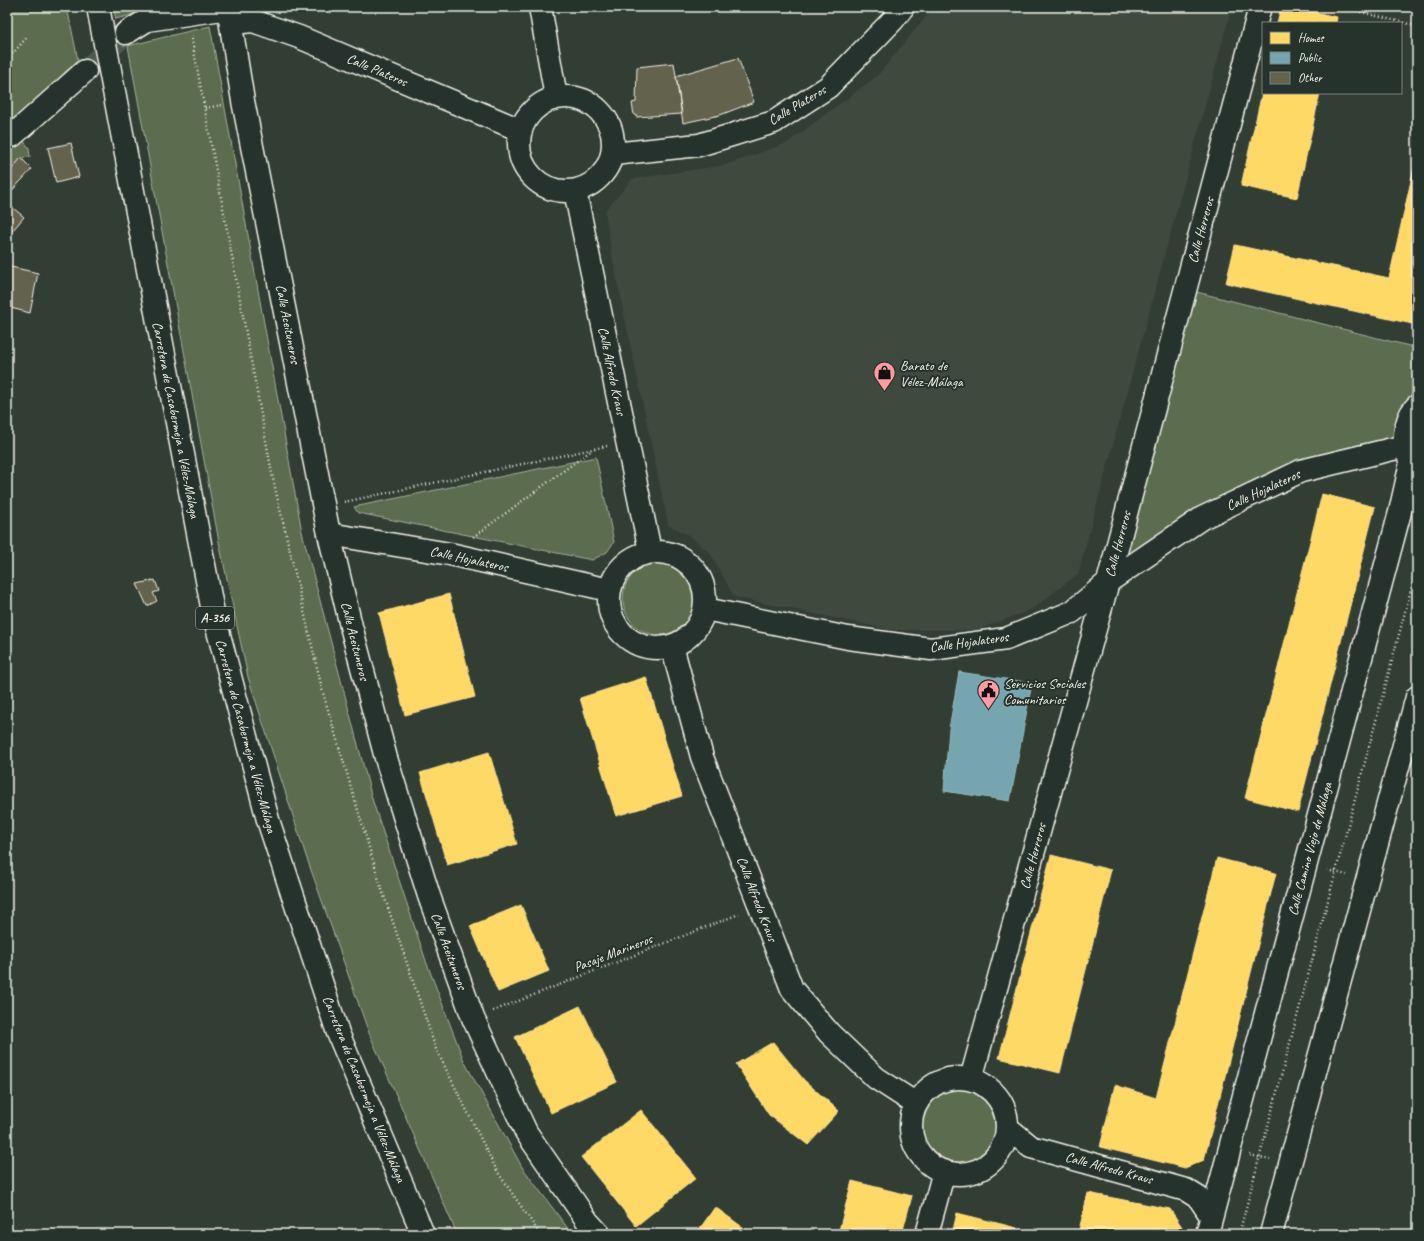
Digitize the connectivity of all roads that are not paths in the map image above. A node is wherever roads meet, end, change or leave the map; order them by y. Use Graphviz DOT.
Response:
graph roads {
  1 [pos="98,7"];
  2 [pos="540,7"];
  3 [pos="903,7"];
  4 [pos="1260,7"];
  5 [pos="230,13"];
  6 [pos="126,33"];
  7 [pos="85,71"];
  8 [pos="556,97"];
  9 [pos="520,130"];
  10 [pos="12,136"];
  11 [pos="613,154"];
  12 [pos="575,191"];
  13 [pos="1417,406"];
  14 [pos="1411,460"];
  15 [pos="329,534"];
  16 [pos="650,551"];
  17 [pos="1108,582"];
  18 [pos="608,590"];
  19 [pos="705,609"];
  20 [pos="672,646"];
  21 [pos="1417,697"];
  22 [pos="971,1079"];
  23 [pos="916,1104"];
  24 [pos="1008,1128"];
  25 [pos="1031,1147"];
  26 [pos="1000,1152"];
  27 [pos="1228,1155"];
  28 [pos="944,1171"];
  29 [pos="1186,1190"];
  30 [pos="1209,1225"];
  31 [pos="423,1234"];
  32 [pos="599,1234"];
  33 [pos="927,1234"];
  34 [pos="1271,1234"];
  1 -- 31 [label="street, Carretera de Casabermeja a Vélez-Málaga / A-356"];
  2 -- 8 [label="street"];
  3 -- 11 [label="street, Calle Plateros"];
  4 -- 17 [label="street, Calle Herreros"];
  5 -- 6 [label="street, Calle Plateros"];
  5 -- 9 [label="street, Calle Plateros"];
  5 -- 15 [label="street, Calle Aceituneros"];
  7 -- 10 [label="street"];
  8 -- 9 [label="street"];
  8 -- 11 [label="street"];
  9 -- 12 [label="street"];
  11 -- 12 [label="street"];
  12 -- 16 [label="street, Calle Alfredo Kraus"];
  13 -- 14 [label="street, Calle Camino Viejo de Málaga"];
  14 -- 17 [label="street, Calle Hojalateros"];
  14 -- 27 [label="street, Calle Camino Viejo de Málaga"];
  15 -- 18 [label="street, Calle Hojalateros"];
  15 -- 32 [label="street, Calle Aceituneros"];
  16 -- 18 [label="street"];
  16 -- 19 [label="street"];
  17 -- 19 [label="street, Calle Hojalateros"];
  17 -- 22 [label="street, Calle Herreros"];
  18 -- 20 [label="street"];
  19 -- 20 [label="street"];
  20 -- 23 [label="street, Calle Alfredo Kraus"];
  21 -- 34 [label="street"];
  22 -- 23 [label="street"];
  22 -- 24 [label="street"];
  23 -- 28 [label="street"];
  24 -- 25 [label="street, Calle Alfredo Kraus"];
  24 -- 26 [label="street"];
  25 -- 26 [label="street, Calle Alfredo Kraus"];
  25 -- 29 [label="street, Calle Alfredo Kraus"];
  26 -- 28 [label="street"];
  27 -- 29 [label="street"];
  27 -- 30 [label="street, Calle Camino Viejo de Málaga"];
  28 -- 33 [label="street"];
  29 -- 30 [label="street"];
}
